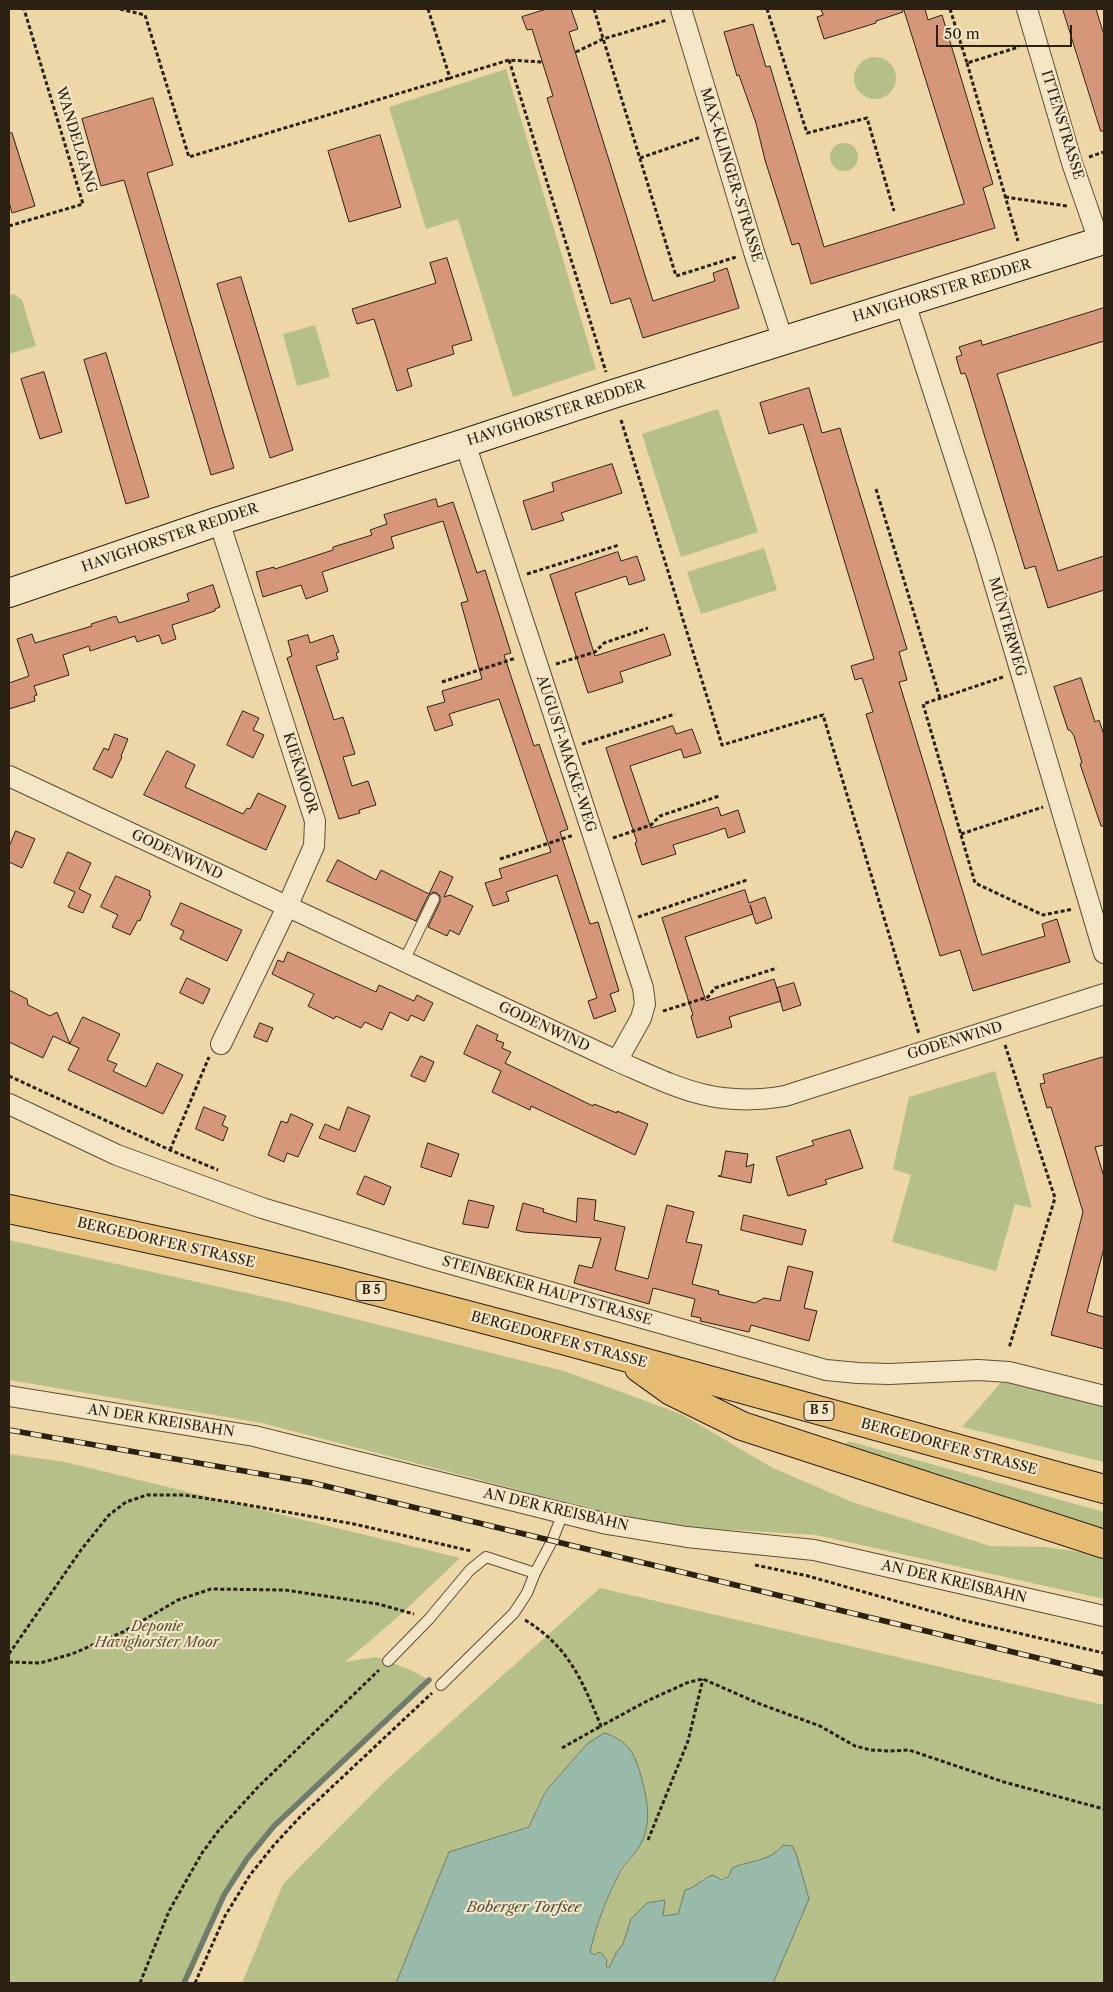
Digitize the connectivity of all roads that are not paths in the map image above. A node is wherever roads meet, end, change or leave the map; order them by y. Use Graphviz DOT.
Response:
graph roads {
  1 [pos="1027,9"];
  2 [pos="682,12"];
  3 [pos="1102,240"];
  4 [pos="905,303"];
  5 [pos="783,341"];
  6 [pos="465,443"];
  7 [pos="219,521"];
  8 [pos="9,593"];
  9 [pos="9,776"];
  10 [pos="434,899"];
  11 [pos="287,907"];
  12 [pos="1104,953"];
  13 [pos="404,961"];
  14 [pos="1104,994"];
  15 [pos="221,1044"];
  16 [pos="616,1061"];
  17 [pos="9,1104"];
  18 [pos="9,1209"];
  19 [pos="626,1358"];
  20 [pos="9,1396"];
  21 [pos="1104,1396"];
  22 [pos="1104,1489"];
  23 [pos="563,1513"];
  24 [pos="1104,1544"];
  25 [pos="536,1573"];
  26 [pos="1104,1616"];
  27 [pos="388,1661"];
  28 [pos="441,1685"];
  1 -- 3 [label="street, ITTENSTRASSE"];
  2 -- 5 [label="street, MAX-KLINGER-STRASSE"];
  3 -- 4 [label="street, HAVIGHORSTER REDDER"];
  4 -- 5 [label="street, HAVIGHORSTER REDDER"];
  4 -- 12 [label="street, MÜNTERWEG"];
  5 -- 6 [label="street, HAVIGHORSTER REDDER"];
  6 -- 7 [label="street, HAVIGHORSTER REDDER"];
  6 -- 16 [label="street, AUGUST-MACKE-WEG"];
  7 -- 8 [label="street, HAVIGHORSTER REDDER"];
  7 -- 11 [label="street, KIEKMOOR"];
  9 -- 11 [label="street, GODENWIND"];
  10 -- 13 [label="lane"];
  11 -- 13 [label="street, GODENWIND"];
  11 -- 15 [label="street, KIEKMOOR"];
  13 -- 16 [label="street, GODENWIND"];
  14 -- 16 [label="street, GODENWIND"];
  17 -- 21 [label="street, STEINBEKER HAUPTSTRASSE"];
  18 -- 19 [label="main road, BERGEDORFER STRASSE / B 5"];
  19 -- 22 [label="main road, BERGEDORFER STRASSE / B 5"];
  19 -- 24 [label="main road"];
  20 -- 23 [label="street, AN DER KREISBAHN"];
  23 -- 25 [label="lane"];
  23 -- 26 [label="street, AN DER KREISBAHN"];
  25 -- 27 [label="lane"];
  25 -- 28 [label="lane"];
}
